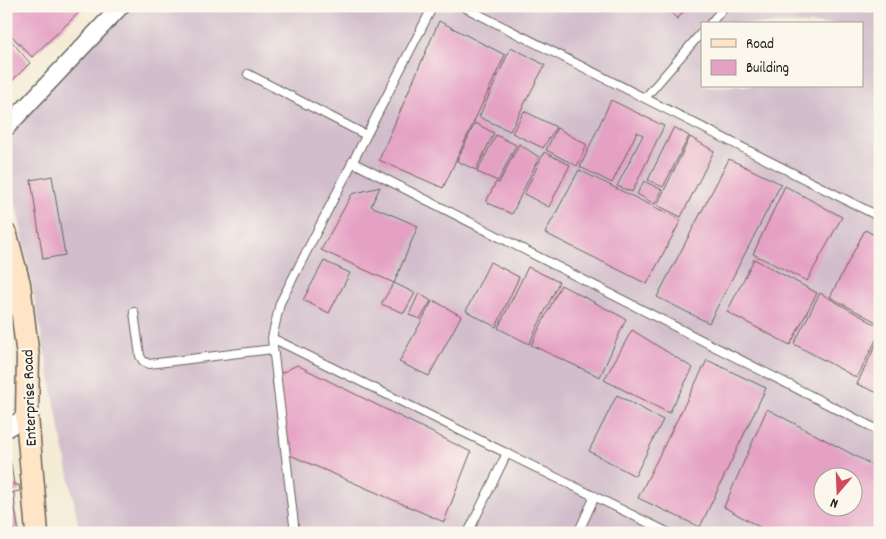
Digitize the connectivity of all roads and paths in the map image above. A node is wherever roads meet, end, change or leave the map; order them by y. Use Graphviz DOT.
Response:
graph roads {
  1 [pos="121,6"];
  2 [pos="432,6"];
  3 [pos="462,6"];
  4 [pos="725,6"];
  5 [pos="712,22"];
  6 [pos="701,33"];
  7 [pos="248,74"];
  8 [pos="645,98"];
  9 [pos="6,128"];
  10 [pos="366,135"];
  11 [pos="352,162"];
  12 [pos="880,217"];
  13 [pos="6,235"];
  14 [pos="134,312"];
  15 [pos="272,338"];
  16 [pos="273,349"];
  17 [pos="27,416"];
  18 [pos="6,429"];
  19 [pos="880,431"];
  20 [pos="507,453"];
  21 [pos="595,496"];
  22 [pos="36,533"];
  23 [pos="295,533"];
  24 [pos="468,533"];
  25 [pos="578,533"];
  26 [pos="669,533"];
  1 -- 9 [label="street"];
  2 -- 10 [label="lane"];
  3 -- 8 [label="lane"];
  4 -- 5 [label="lane"];
  6 -- 8 [label="lane"];
  7 -- 10 [label="lane"];
  8 -- 12 [label="lane"];
  10 -- 11 [label="lane"];
  11 -- 15 [label="lane"];
  11 -- 19 [label="lane"];
  13 -- 17 [label="main road, Enterprise Road"];
  14 -- 16 [label="lane"];
  15 -- 16 [label="lane"];
  15 -- 20 [label="lane"];
  16 -- 23 [label="lane"];
  17 -- 18 [label="street"];
  17 -- 22 [label="main road, Enterprise Road"];
  20 -- 21 [label="lane"];
  20 -- 24 [label="lane"];
  21 -- 25 [label="lane"];
  21 -- 26 [label="lane"];
}
